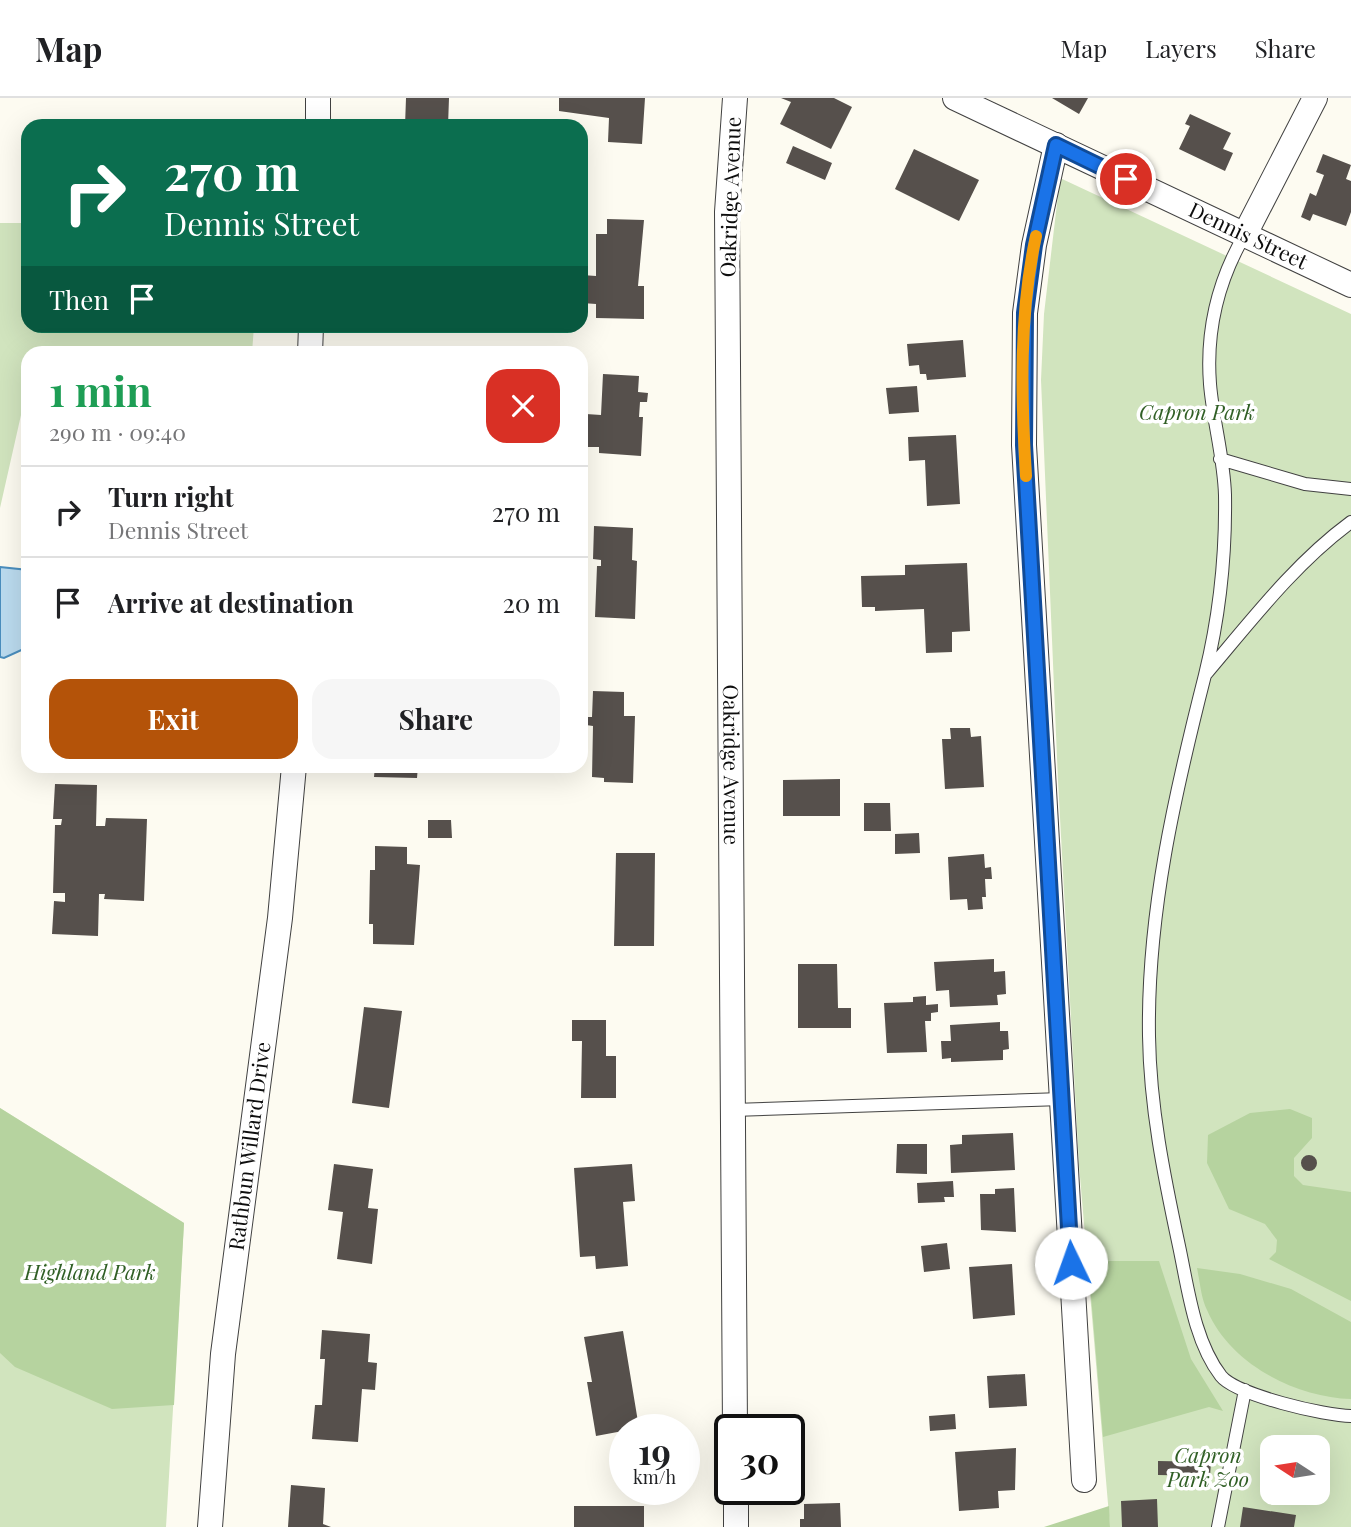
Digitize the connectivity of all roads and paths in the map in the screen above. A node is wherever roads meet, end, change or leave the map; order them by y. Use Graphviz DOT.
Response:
graph roads {
  1 [pos="318,98"];
  2 [pos="735,98"];
  3 [pos="955,98"];
  4 [pos="1315,98"];
  5 [pos="318,119"];
  6 [pos="1056,145"];
  7 [pos="1244,236"];
  8 [pos="1351,285"];
  9 [pos="1220,459"];
  10 [pos="1351,489"];
  11 [pos="1351,522"];
  12 [pos="1205,675"];
  13 [pos="293,773"];
  14 [pos="1062,1099"];
  15 [pos="733,1110"];
  16 [pos="1245,1390"];
  17 [pos="735,1414"];
  18 [pos="1351,1416"];
  19 [pos="1084,1480"];
  20 [pos="736,1505"];
  21 [pos="210,1527"];
  22 [pos="736,1527"];
  23 [pos="1218,1527"];
  1 -- 5 [label="street"];
  2 -- 15 [label="street, Oakridge Avenue"];
  3 -- 6 [label="street, Dennis Street"];
  4 -- 7 [label="street"];
  6 -- 7 [label="street, Dennis Street"];
  6 -- 14 [label="street"];
  7 -- 8 [label="street, Dennis Street"];
  7 -- 9 [label="lane"];
  9 -- 10 [label="lane"];
  9 -- 12 [label="lane"];
  11 -- 12 [label="lane"];
  12 -- 16 [label="lane"];
  13 -- 21 [label="street, Rathbun Willard Drive"];
  14 -- 15 [label="lane"];
  14 -- 19 [label="street"];
  15 -- 17 [label="street, Oakridge Avenue"];
  16 -- 18 [label="lane"];
  16 -- 23 [label="lane"];
  20 -- 22 [label="street"];
}
